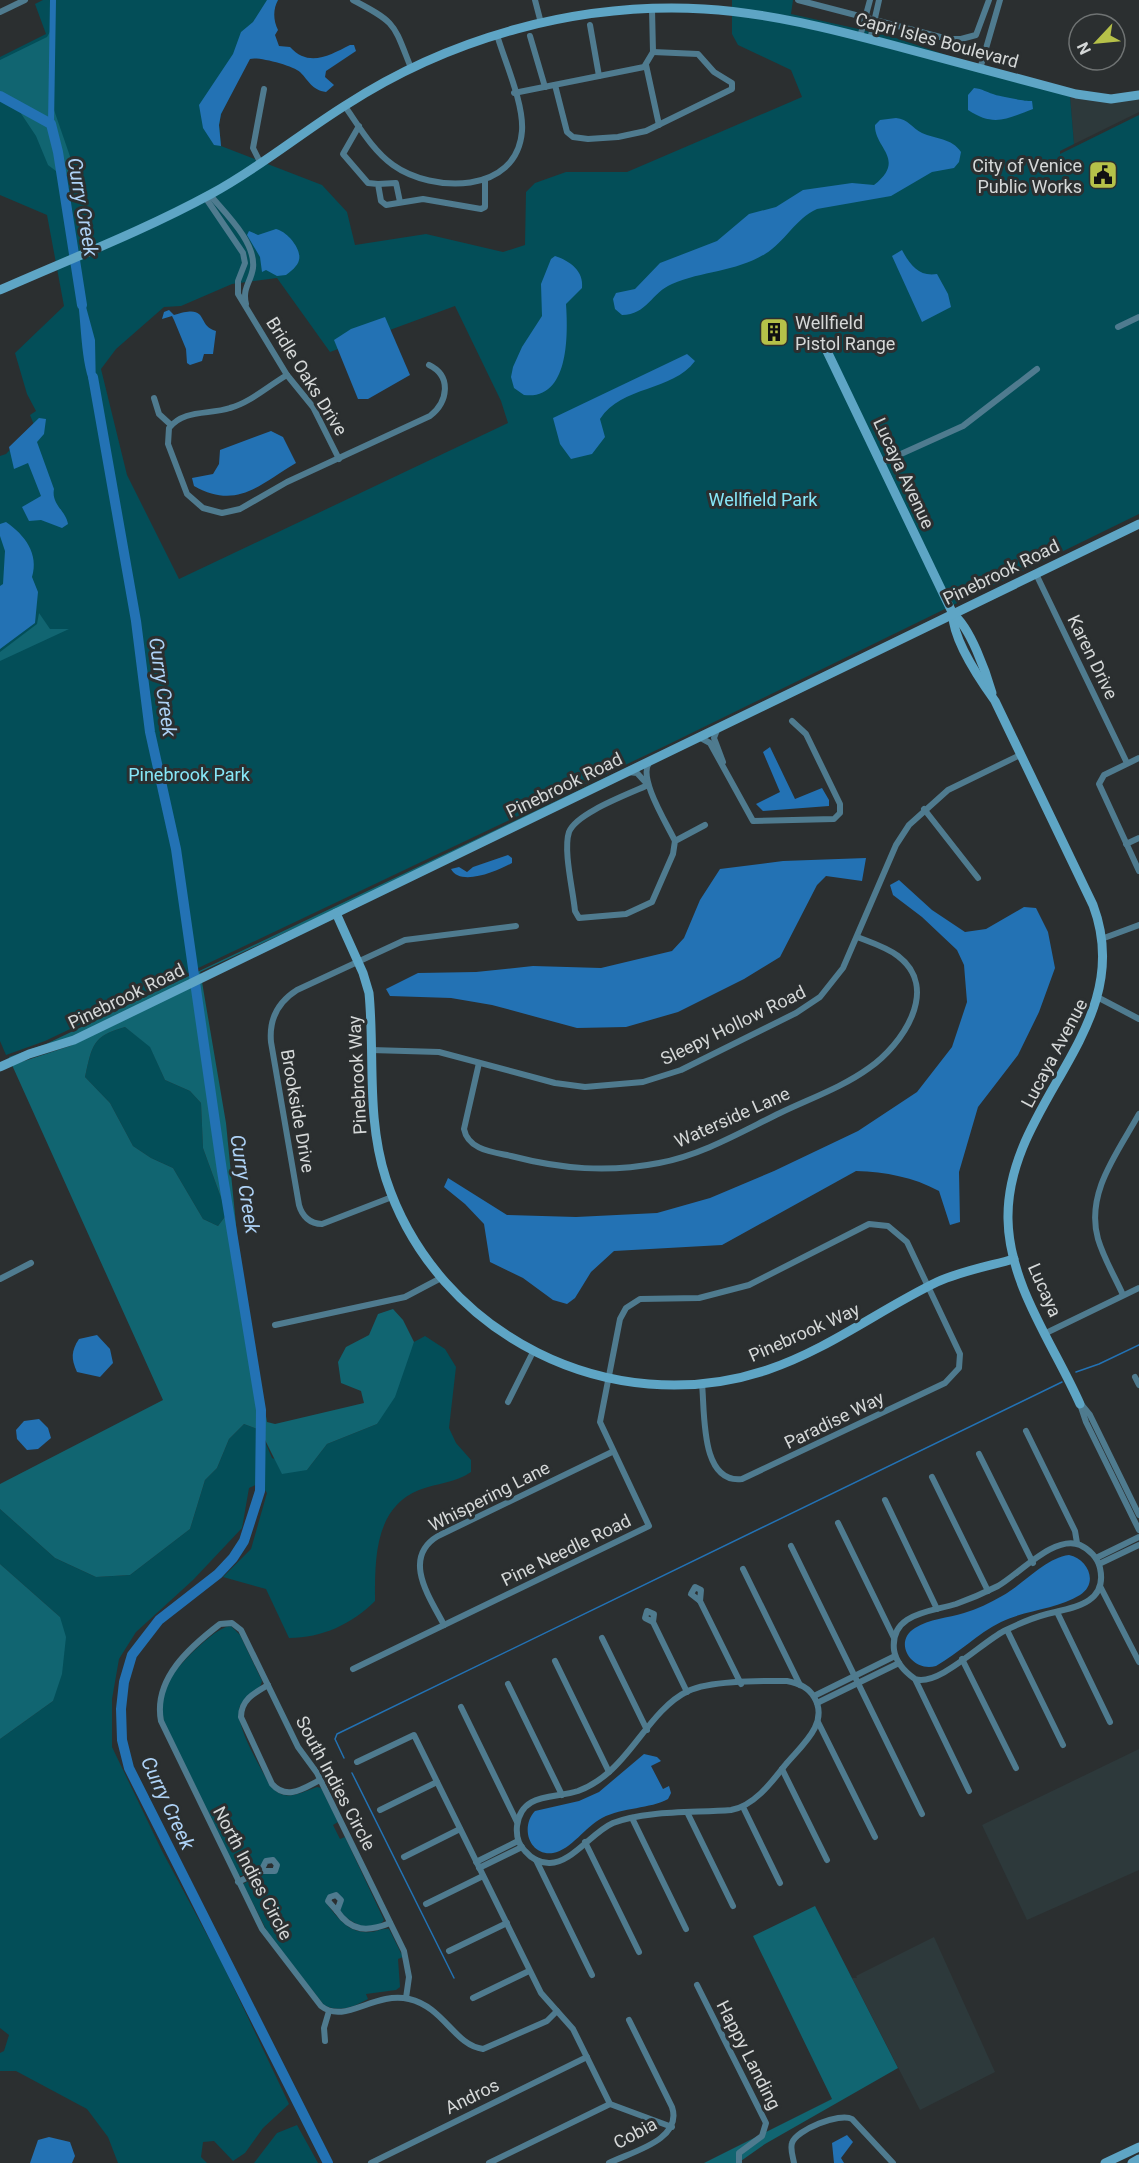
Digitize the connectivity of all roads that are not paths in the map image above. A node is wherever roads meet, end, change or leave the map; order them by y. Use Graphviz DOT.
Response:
graph roads {
  1 [pos="25,0"];
  2 [pos="353,0"];
  3 [pos="535,0"];
  4 [pos="798,0"];
  5 [pos="870,0"];
  6 [pos="879,0"];
  7 [pos="989,0"];
  8 [pos="1000,0"];
  9 [pos="685,4"];
  10 [pos="652,9"];
  11 [pos="0,12"];
  12 [pos="865,17"];
  13 [pos="875,20"];
  14 [pos="541,23"];
  15 [pos="590,25"];
  16 [pos="497,34"];
  17 [pos="530,36"];
  18 [pos="860,37"];
  19 [pos="870,39"];
  20 [pos="653,52"];
  21 [pos="646,65"];
  22 [pos="411,68"];
  23 [pos="980,69"];
  24 [pos="599,76"];
  25 [pos="555,85"];
  26 [pos="545,87"];
  27 [pos="264,89"];
  28 [pos="514,93"];
  29 [pos="1139,95"];
  30 [pos="344,105"];
  31 [pos="659,125"];
  32 [pos="359,126"];
  33 [pos="260,162"];
  34 [pos="403,171"];
  35 [pos="485,179"];
  36 [pos="395,182"];
  37 [pos="378,184"];
  38 [pos="208,196"];
  39 [pos="400,202"];
  40 [pos="249,258"];
  41 [pos="238,281"];
  42 [pos="245,285"];
  43 [pos="0,290"];
  44 [pos="248,310"];
  45 [pos="1139,317"];
  46 [pos="1118,327"];
  47 [pos="825,347"];
  48 [pos="429,365"];
  49 [pos="1037,369"];
  50 [pos="287,375"];
  51 [pos="154,398"];
  52 [pos="171,425"];
  53 [pos="339,459"];
  54 [pos="881,463"];
  55 [pos="202,508"];
  56 [pos="198,516"];
  57 [pos="1139,524"];
  58 [pos="1036,574"];
  59 [pos="953,614"];
  60 [pos="792,721"];
  61 [pos="718,728"];
  62 [pos="699,737"];
  63 [pos="1020,754"];
  64 [pos="1139,758"];
  65 [pos="650,761"];
  66 [pos="1127,763"];
  67 [pos="724,765"];
  68 [pos="627,772"];
  69 [pos="648,785"];
  70 [pos="924,808"];
  71 [pos="705,825"];
  72 [pos="1139,838"];
  73 [pos="675,841"];
  74 [pos="1126,844"];
  75 [pos="1139,871"];
  76 [pos="978,878"];
  77 [pos="336,913"];
  78 [pos="1139,925"];
  79 [pos="516,926"];
  80 [pos="857,937"];
  81 [pos="1104,938"];
  82 [pos="357,961"];
  83 [pos="1101,999"];
  84 [pos="1139,1019"];
  85 [pos="371,1050"];
  86 [pos="480,1063"];
  87 [pos="1,1064"];
  88 [pos="1139,1114"];
  89 [pos="392,1197"];
  90 [pos="1014,1259"];
  91 [pos="31,1263"];
  92 [pos="441,1278"];
  93 [pos="0,1279"];
  94 [pos="928,1287"];
  95 [pos="1139,1288"];
  96 [pos="1124,1295"];
  97 [pos="275,1325"];
  98 [pos="1046,1333"];
  99 [pos="533,1352"];
  100 [pos="1136,1377"];
  101 [pos="607,1378"];
  102 [pos="702,1384"];
  103 [pos="1139,1385"];
  104 [pos="508,1402"];
  105 [pos="1080,1404"];
  106 [pos="1026,1431"];
  107 [pos="612,1452"];
  108 [pos="979,1454"];
  109 [pos="932,1477"];
  110 [pos="1125,1494"];
  111 [pos="885,1500"];
  112 [pos="1139,1515"];
  113 [pos="838,1523"];
  114 [pos="1139,1530"];
  115 [pos="1139,1537"];
  116 [pos="1077,1543"];
  117 [pos="1139,1545"];
  118 [pos="790,1546"];
  119 [pos="1098,1561"];
  120 [pos="1032,1563"];
  121 [pos="743,1569"];
  122 [pos="1100,1586"];
  123 [pos="988,1591"];
  124 [pos="700,1600"];
  125 [pos="937,1609"];
  126 [pos="1057,1612"];
  127 [pos="653,1622"];
  128 [pos="232,1623"];
  129 [pos="444,1625"];
  130 [pos="1007,1630"];
  131 [pos="602,1638"];
  132 [pos="894,1638"];
  133 [pos="897,1659"];
  134 [pos="962,1659"];
  135 [pos="555,1661"];
  136 [pos="1139,1662"];
  137 [pos="353,1669"];
  138 [pos="856,1679"];
  139 [pos="915,1679"];
  140 [pos="508,1684"];
  141 [pos="741,1684"];
  142 [pos="800,1684"];
  143 [pos="268,1685"];
  144 [pos="687,1692"];
  145 [pos="814,1696"];
  146 [pos="817,1703"];
  147 [pos="461,1707"];
  148 [pos="818,1722"];
  149 [pos="1110,1722"];
  150 [pos="647,1730"];
  151 [pos="1063,1745"];
  152 [pos="357,1762"];
  153 [pos="1016,1768"];
  154 [pos="782,1769"];
  155 [pos="609,1772"];
  156 [pos="320,1780"];
  157 [pos="437,1782"];
  158 [pos="969,1791"];
  159 [pos="562,1795"];
  160 [pos="743,1807"];
  161 [pos="380,1810"];
  162 [pos="688,1814"];
  163 [pos="922,1814"];
  164 [pos="632,1818"];
  165 [pos="518,1823"];
  166 [pos="460,1829"];
  167 [pos="875,1837"];
  168 [pos="585,1842"];
  169 [pos="520,1844"];
  170 [pos="404,1857"];
  171 [pos="536,1859"];
  172 [pos="827,1860"];
  173 [pos="478,1865"];
  174 [pos="261,1870"];
  175 [pos="483,1876"];
  176 [pos="238,1882"];
  177 [pos="780,1883"];
  178 [pos="426,1904"];
  179 [pos="733,1906"];
  180 [pos="337,1911"];
  181 [pos="390,1923"];
  182 [pos="507,1923"];
  183 [pos="686,1929"];
  184 [pos="450,1951"];
  185 [pos="639,1952"];
  186 [pos="529,1971"];
  187 [pos="592,1975"];
  188 [pos="698,1985"];
  189 [pos="406,1998"];
  190 [pos="473,1998"];
  191 [pos="329,2011"];
  192 [pos="557,2011"];
  193 [pos="629,2020"];
  194 [pos="326,2041"];
  195 [pos="587,2057"];
  196 [pos="610,2104"];
  197 [pos="672,2127"];
  198 [pos="1139,2146"];
  199 [pos="1139,2159"];
  200 [pos="371,2163"];
  201 [pos="489,2163"];
  202 [pos="609,2163"];
  203 [pos="739,2163"];
  204 [pos="794,2163"];
  205 [pos="892,2163"];
  206 [pos="1105,2163"];
  207 [pos="1132,2163"];
  1 -- 11 [label="street"];
  2 -- 22 [label="street"];
  3 -- 14 [label="street"];
  4 -- 12 [label="street"];
  5 -- 12 [label="street"];
  6 -- 13 [label="street"];
  7 -- 13 [label="street"];
  8 -- 23 [label="street"];
  9 -- 10 [label="street, Capri Isles Boulevard"];
  9 -- 18 [label="street, Capri Isles Boulevard"];
  10 -- 14 [label="street, Capri Isles Boulevard"];
  10 -- 20 [label="street"];
  12 -- 13 [label="street"];
  12 -- 18 [label="street"];
  13 -- 19 [label="street"];
  14 -- 16 [label="street, Capri Isles Boulevard"];
  15 -- 24 [label="street"];
  16 -- 22 [label="street, Capri Isles Boulevard"];
  16 -- 28 [label="street"];
  17 -- 26 [label="street"];
  18 -- 19 [label="street, Capri Isles Boulevard"];
  19 -- 23 [label="street, Capri Isles Boulevard"];
  20 -- 21 [label="street"];
  20 -- 31 [label="street"];
  21 -- 24 [label="street"];
  21 -- 31 [label="street"];
  22 -- 30 [label="street, Capri Isles Boulevard"];
  23 -- 29 [label="street, Capri Isles Boulevard"];
  24 -- 25 [label="street"];
  25 -- 26 [label="street"];
  25 -- 31 [label="street"];
  26 -- 28 [label="street"];
  27 -- 33 [label="street"];
  28 -- 35 [label="street"];
  30 -- 32 [label="street"];
  30 -- 33 [label="street, Capri Isles Boulevard"];
  32 -- 34 [label="street"];
  32 -- 37 [label="street"];
  33 -- 38 [label="street, Capri Isles Boulevard"];
  34 -- 35 [label="street"];
  34 -- 36 [label="street"];
  35 -- 39 [label="street"];
  36 -- 37 [label="street"];
  36 -- 39 [label="street"];
  37 -- 39 [label="street"];
  38 -- 40 [label="street"];
  38 -- 43 [label="street, Capri Isles Boulevard"];
  40 -- 41 [label="street"];
  40 -- 42 [label="street, Bridle Oaks Drive"];
  41 -- 42 [label="street"];
  41 -- 44 [label="street, Bridle Oaks Drive"];
  42 -- 44 [label="street, Bridle Oaks Drive"];
  44 -- 50 [label="street, Bridle Oaks Drive"];
  45 -- 46 [label="street"];
  47 -- 54 [label="street, Lucaya Avenue"];
  48 -- 53 [label="street"];
  49 -- 54 [label="street"];
  50 -- 52 [label="street"];
  50 -- 53 [label="street, Bridle Oaks Drive"];
  51 -- 52 [label="street"];
  52 -- 55 [label="street"];
  53 -- 55 [label="street"];
  54 -- 59 [label="street, Lucaya Avenue"];
  55 -- 56 [label="street"];
  57 -- 58 [label="street, Pinebrook Road"];
  58 -- 59 [label="street, Pinebrook Road"];
  58 -- 66 [label="street, Karen Drive"];
  59 -- 61 [label="street, Pinebrook Road"];
  59 -- 63 [label="street, Lucaya Avenue"];
  60 -- 67 [label="street"];
  61 -- 62 [label="street, Pinebrook Road"];
  61 -- 67 [label="street"];
  62 -- 65 [label="street, Pinebrook Road"];
  62 -- 67 [label="street"];
  63 -- 70 [label="street, Sleepy Hollow Road"];
  63 -- 81 [label="street, Lucaya Avenue"];
  64 -- 66 [label="street"];
  65 -- 68 [label="street, Pinebrook Road"];
  65 -- 69 [label="street"];
  66 -- 74 [label="street"];
  68 -- 69 [label="street"];
  68 -- 77 [label="street, Pinebrook Road"];
  69 -- 73 [label="street"];
  69 -- 73 [label="street"];
  70 -- 76 [label="street"];
  70 -- 80 [label="street, Sleepy Hollow Road"];
  71 -- 73 [label="street"];
  72 -- 74 [label="street"];
  74 -- 75 [label="street"];
  77 -- 82 [label="street, Pinebrook Way"];
  77 -- 87 [label="street, Pinebrook Road"];
  78 -- 81 [label="street"];
  79 -- 82 [label="street"];
  80 -- 86 [label="street, Sleepy Hollow Road"];
  80 -- 86 [label="street, Waterside Lane"];
  81 -- 83 [label="street, Lucaya Avenue"];
  82 -- 85 [label="street, Pinebrook Way"];
  82 -- 89 [label="street, Brookside Drive"];
  83 -- 84 [label="street"];
  83 -- 90 [label="street, Lucaya Avenue"];
  85 -- 86 [label="street, Sleepy Hollow Road"];
  85 -- 89 [label="street, Pinebrook Way"];
  88 -- 96 [label="street"];
  89 -- 92 [label="street, Pinebrook Way"];
  90 -- 94 [label="street, Pinebrook Way"];
  90 -- 98 [label="street, Lucaya"];
  91 -- 93 [label="street"];
  92 -- 97 [label="street"];
  92 -- 99 [label="street, Pinebrook Way"];
  94 -- 101 [label="street, Pine Needle Road"];
  94 -- 102 [label="street, Pinebrook Way"];
  94 -- 102 [label="street, Paradise Way"];
  95 -- 96 [label="street"];
  96 -- 98 [label="street"];
  98 -- 105 [label="street, Lucaya"];
  99 -- 101 [label="street, Pinebrook Way"];
  99 -- 104 [label="street"];
  100 -- 103 [label="street"];
  101 -- 102 [label="street, Pinebrook Way"];
  101 -- 107 [label="street, Pine Needle Road"];
  105 -- 110 [label="street"];
  106 -- 116 [label="street"];
  107 -- 129 [label="street, Whispering Lane"];
  107 -- 129 [label="street, Pine Needle Road"];
  108 -- 120 [label="street"];
  109 -- 123 [label="street"];
  110 -- 112 [label="street"];
  110 -- 114 [label="street"];
  111 -- 125 [label="street"];
  113 -- 132 [label="street"];
  115 -- 119 [label="street"];
  116 -- 119 [label="street"];
  116 -- 120 [label="street"];
  117 -- 119 [label="street"];
  118 -- 138 [label="street"];
  119 -- 122 [label="street"];
  120 -- 123 [label="street"];
  121 -- 142 [label="street"];
  122 -- 126 [label="street"];
  122 -- 136 [label="street"];
  123 -- 125 [label="street"];
  124 -- 141 [label="street"];
  125 -- 132 [label="street"];
  126 -- 130 [label="street"];
  126 -- 149 [label="street"];
  127 -- 144 [label="street"];
  128 -- 143 [label="street, South Indies Circle"];
  128 -- 176 [label="street, North Indies Circle"];
  129 -- 137 [label="street, Pine Needle Road"];
  130 -- 134 [label="street"];
  130 -- 151 [label="street"];
  131 -- 150 [label="street"];
  132 -- 133 [label="street"];
  133 -- 138 [label="street"];
  133 -- 139 [label="street"];
  134 -- 139 [label="street"];
  134 -- 153 [label="street"];
  135 -- 155 [label="street"];
  138 -- 145 [label="street"];
  138 -- 146 [label="street"];
  138 -- 163 [label="street"];
  139 -- 158 [label="street"];
  140 -- 159 [label="street"];
  141 -- 142 [label="street"];
  141 -- 144 [label="street"];
  142 -- 145 [label="street"];
  143 -- 156 [label="street, South Indies Circle"];
  143 -- 156 [label="street"];
  144 -- 150 [label="street"];
  145 -- 146 [label="street"];
  146 -- 148 [label="street"];
  147 -- 165 [label="street"];
  148 -- 154 [label="street"];
  148 -- 167 [label="street"];
  150 -- 155 [label="street"];
  152 -- 157 [label="street"];
  154 -- 160 [label="street"];
  154 -- 172 [label="street"];
  155 -- 159 [label="street"];
  156 -- 181 [label="street, South Indies Circle"];
  157 -- 161 [label="street"];
  157 -- 166 [label="street"];
  159 -- 165 [label="street"];
  160 -- 162 [label="street"];
  160 -- 177 [label="street"];
  162 -- 164 [label="street"];
  162 -- 179 [label="street"];
  164 -- 168 [label="street"];
  164 -- 183 [label="street"];
  165 -- 169 [label="street"];
  166 -- 170 [label="street"];
  166 -- 173 [label="street"];
  168 -- 171 [label="street"];
  168 -- 185 [label="street"];
  169 -- 171 [label="street"];
  169 -- 173 [label="street"];
  171 -- 187 [label="street"];
  173 -- 175 [label="street"];
  174 -- 176 [label="street"];
  175 -- 178 [label="street"];
  175 -- 182 [label="street"];
  176 -- 191 [label="street, North Indies Circle"];
  180 -- 181 [label="street"];
  181 -- 189 [label="street, South Indies Circle"];
  182 -- 184 [label="street"];
  182 -- 186 [label="street"];
  186 -- 190 [label="street"];
  186 -- 192 [label="street"];
  188 -- 203 [label="street, Happy Landing"];
  189 -- 191 [label="street"];
  189 -- 192 [label="street"];
  191 -- 194 [label="street"];
  192 -- 195 [label="street"];
  193 -- 197 [label="street"];
  195 -- 196 [label="street"];
  195 -- 200 [label="street, Andros"];
  196 -- 197 [label="street"];
  196 -- 201 [label="street"];
  197 -- 202 [label="street, Cobia"];
  198 -- 206 [label="street"];
  199 -- 207 [label="street"];
  204 -- 205 [label="street"];
}
